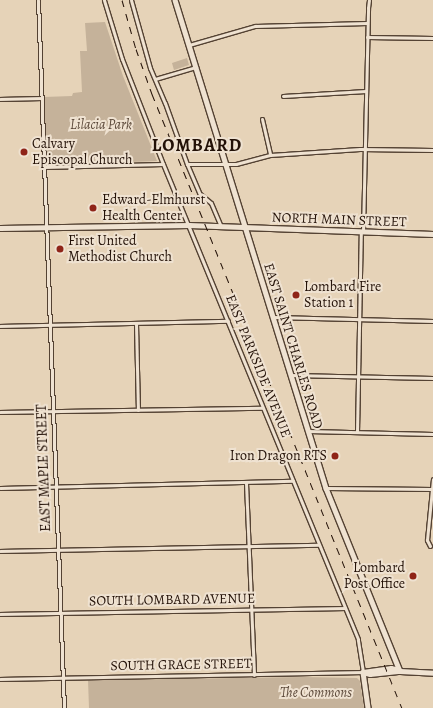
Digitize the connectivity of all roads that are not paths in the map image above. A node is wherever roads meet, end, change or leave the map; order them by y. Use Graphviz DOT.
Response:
graph roads {
  1 [pos="38,0"];
  2 [pos="104,0"];
  3 [pos="131,0"];
  4 [pos="175,0"];
  5 [pos="369,0"];
  6 [pos="367,23"];
  7 [pos="367,37"];
  8 [pos="433,38"];
  9 [pos="189,44"];
  10 [pos="196,67"];
  11 [pos="155,79"];
  12 [pos="366,91"];
  13 [pos="283,96"];
  14 [pos="42,98"];
  15 [pos="0,99"];
  16 [pos="262,119"];
  17 [pos="365,149"];
  18 [pos="433,150"];
  19 [pos="270,155"];
  20 [pos="226,163"];
  21 [pos="163,164"];
  22 [pos="187,164"];
  23 [pos="44,167"];
  24 [pos="189,225"];
  25 [pos="46,227"];
  26 [pos="0,228"];
  27 [pos="222,228"];
  28 [pos="245,228"];
  29 [pos="362,232"];
  30 [pos="433,234"];
  31 [pos="273,317"];
  32 [pos="359,319"];
  33 [pos="228,321"];
  34 [pos="433,321"];
  35 [pos="136,324"];
  36 [pos="50,325"];
  37 [pos="0,326"];
  38 [pos="290,375"];
  39 [pos="358,376"];
  40 [pos="433,378"];
  41 [pos="262,408"];
  42 [pos="138,410"];
  43 [pos="0,412"];
  44 [pos="53,412"];
  45 [pos="308,431"];
  46 [pos="357,432"];
  47 [pos="433,434"];
  48 [pos="433,479"];
  49 [pos="293,481"];
  50 [pos="246,483"];
  51 [pos="56,487"];
  52 [pos="0,488"];
  53 [pos="326,488"];
  54 [pos="432,489"];
  55 [pos="318,545"];
  56 [pos="249,546"];
  57 [pos="430,546"];
  58 [pos="58,550"];
  59 [pos="0,551"];
  60 [pos="345,608"];
  61 [pos="251,610"];
  62 [pos="0,614"];
  63 [pos="61,614"];
  64 [pos="400,671"];
  65 [pos="362,672"];
  66 [pos="433,673"];
  67 [pos="254,675"];
  68 [pos="63,678"];
  69 [pos="0,679"];
  70 [pos="64,708"];
  71 [pos="368,708"];
  1 -- 14 [label="street, EAST MAPLE STREET"];
  2 -- 21 [label="street, EAST PARKSIDE AVENUE"];
  3 -- 11 [label="street"];
  4 -- 9 [label="main road, EAST SAINT CHARLES ROAD"];
  5 -- 6 [label="street"];
  6 -- 7 [label="street"];
  6 -- 9 [label="street"];
  7 -- 8 [label="street"];
  7 -- 12 [label="street"];
  9 -- 10 [label="main road, EAST SAINT CHARLES ROAD"];
  10 -- 11 [label="street"];
  10 -- 20 [label="main road, EAST SAINT CHARLES ROAD"];
  11 -- 22 [label="street"];
  12 -- 13 [label="street"];
  12 -- 17 [label="street"];
  14 -- 15 [label="street"];
  14 -- 23 [label="street, EAST MAPLE STREET"];
  16 -- 19 [label="street"];
  17 -- 18 [label="street"];
  17 -- 19 [label="street"];
  17 -- 29 [label="street"];
  19 -- 20 [label="street"];
  20 -- 22 [label="street"];
  20 -- 28 [label="main road, EAST SAINT CHARLES ROAD"];
  21 -- 23 [label="street"];
  21 -- 24 [label="street, EAST PARKSIDE AVENUE"];
  22 -- 27 [label="street"];
  23 -- 25 [label="street, EAST MAPLE STREET"];
  24 -- 25 [label="main road, NORTH MAIN STREET"];
  24 -- 27 [label="main road, NORTH MAIN STREET"];
  24 -- 33 [label="street, EAST PARKSIDE AVENUE"];
  25 -- 26 [label="main road, NORTH MAIN STREET"];
  25 -- 36 [label="street, EAST MAPLE STREET"];
  27 -- 28 [label="main road, NORTH MAIN STREET"];
  28 -- 29 [label="main road, NORTH MAIN STREET"];
  28 -- 31 [label="main road, EAST SAINT CHARLES ROAD"];
  29 -- 30 [label="main road, NORTH MAIN STREET"];
  29 -- 32 [label="street"];
  31 -- 32 [label="street"];
  31 -- 38 [label="main road, EAST SAINT CHARLES ROAD"];
  32 -- 34 [label="street"];
  32 -- 39 [label="street"];
  33 -- 35 [label="street"];
  33 -- 41 [label="street, EAST PARKSIDE AVENUE"];
  35 -- 36 [label="street"];
  35 -- 42 [label="street"];
  36 -- 37 [label="street"];
  36 -- 44 [label="street, EAST MAPLE STREET"];
  38 -- 39 [label="street"];
  38 -- 45 [label="main road, EAST SAINT CHARLES ROAD"];
  39 -- 40 [label="street"];
  39 -- 46 [label="street"];
  41 -- 42 [label="street"];
  41 -- 49 [label="street, EAST PARKSIDE AVENUE"];
  42 -- 44 [label="street"];
  43 -- 44 [label="street"];
  44 -- 51 [label="street, EAST MAPLE STREET"];
  45 -- 46 [label="street"];
  45 -- 53 [label="main road, EAST SAINT CHARLES ROAD"];
  46 -- 47 [label="street"];
  48 -- 54 [label="street"];
  49 -- 50 [label="street"];
  49 -- 55 [label="street, EAST PARKSIDE AVENUE"];
  50 -- 51 [label="street"];
  50 -- 56 [label="street"];
  51 -- 52 [label="street"];
  51 -- 58 [label="street, EAST MAPLE STREET"];
  53 -- 54 [label="street"];
  53 -- 64 [label="main road, EAST SAINT CHARLES ROAD"];
  54 -- 57 [label="street"];
  55 -- 56 [label="street"];
  55 -- 60 [label="street, EAST PARKSIDE AVENUE"];
  56 -- 58 [label="street"];
  56 -- 61 [label="street"];
  58 -- 59 [label="street"];
  58 -- 63 [label="street, EAST MAPLE STREET"];
  60 -- 61 [label="street, SOUTH LOMBARD AVENUE"];
  60 -- 65 [label="street, EAST PARKSIDE AVENUE"];
  61 -- 63 [label="street, SOUTH LOMBARD AVENUE"];
  61 -- 67 [label="street"];
  62 -- 63 [label="street, SOUTH LOMBARD AVENUE"];
  63 -- 68 [label="street, EAST MAPLE STREET"];
  64 -- 65 [label="main road"];
  64 -- 66 [label="main road"];
  65 -- 67 [label="street, SOUTH GRACE STREET"];
  65 -- 71 [label="main road"];
  67 -- 68 [label="street, SOUTH GRACE STREET"];
  68 -- 69 [label="street, SOUTH GRACE STREET"];
  68 -- 70 [label="street, EAST MAPLE STREET"];
}
